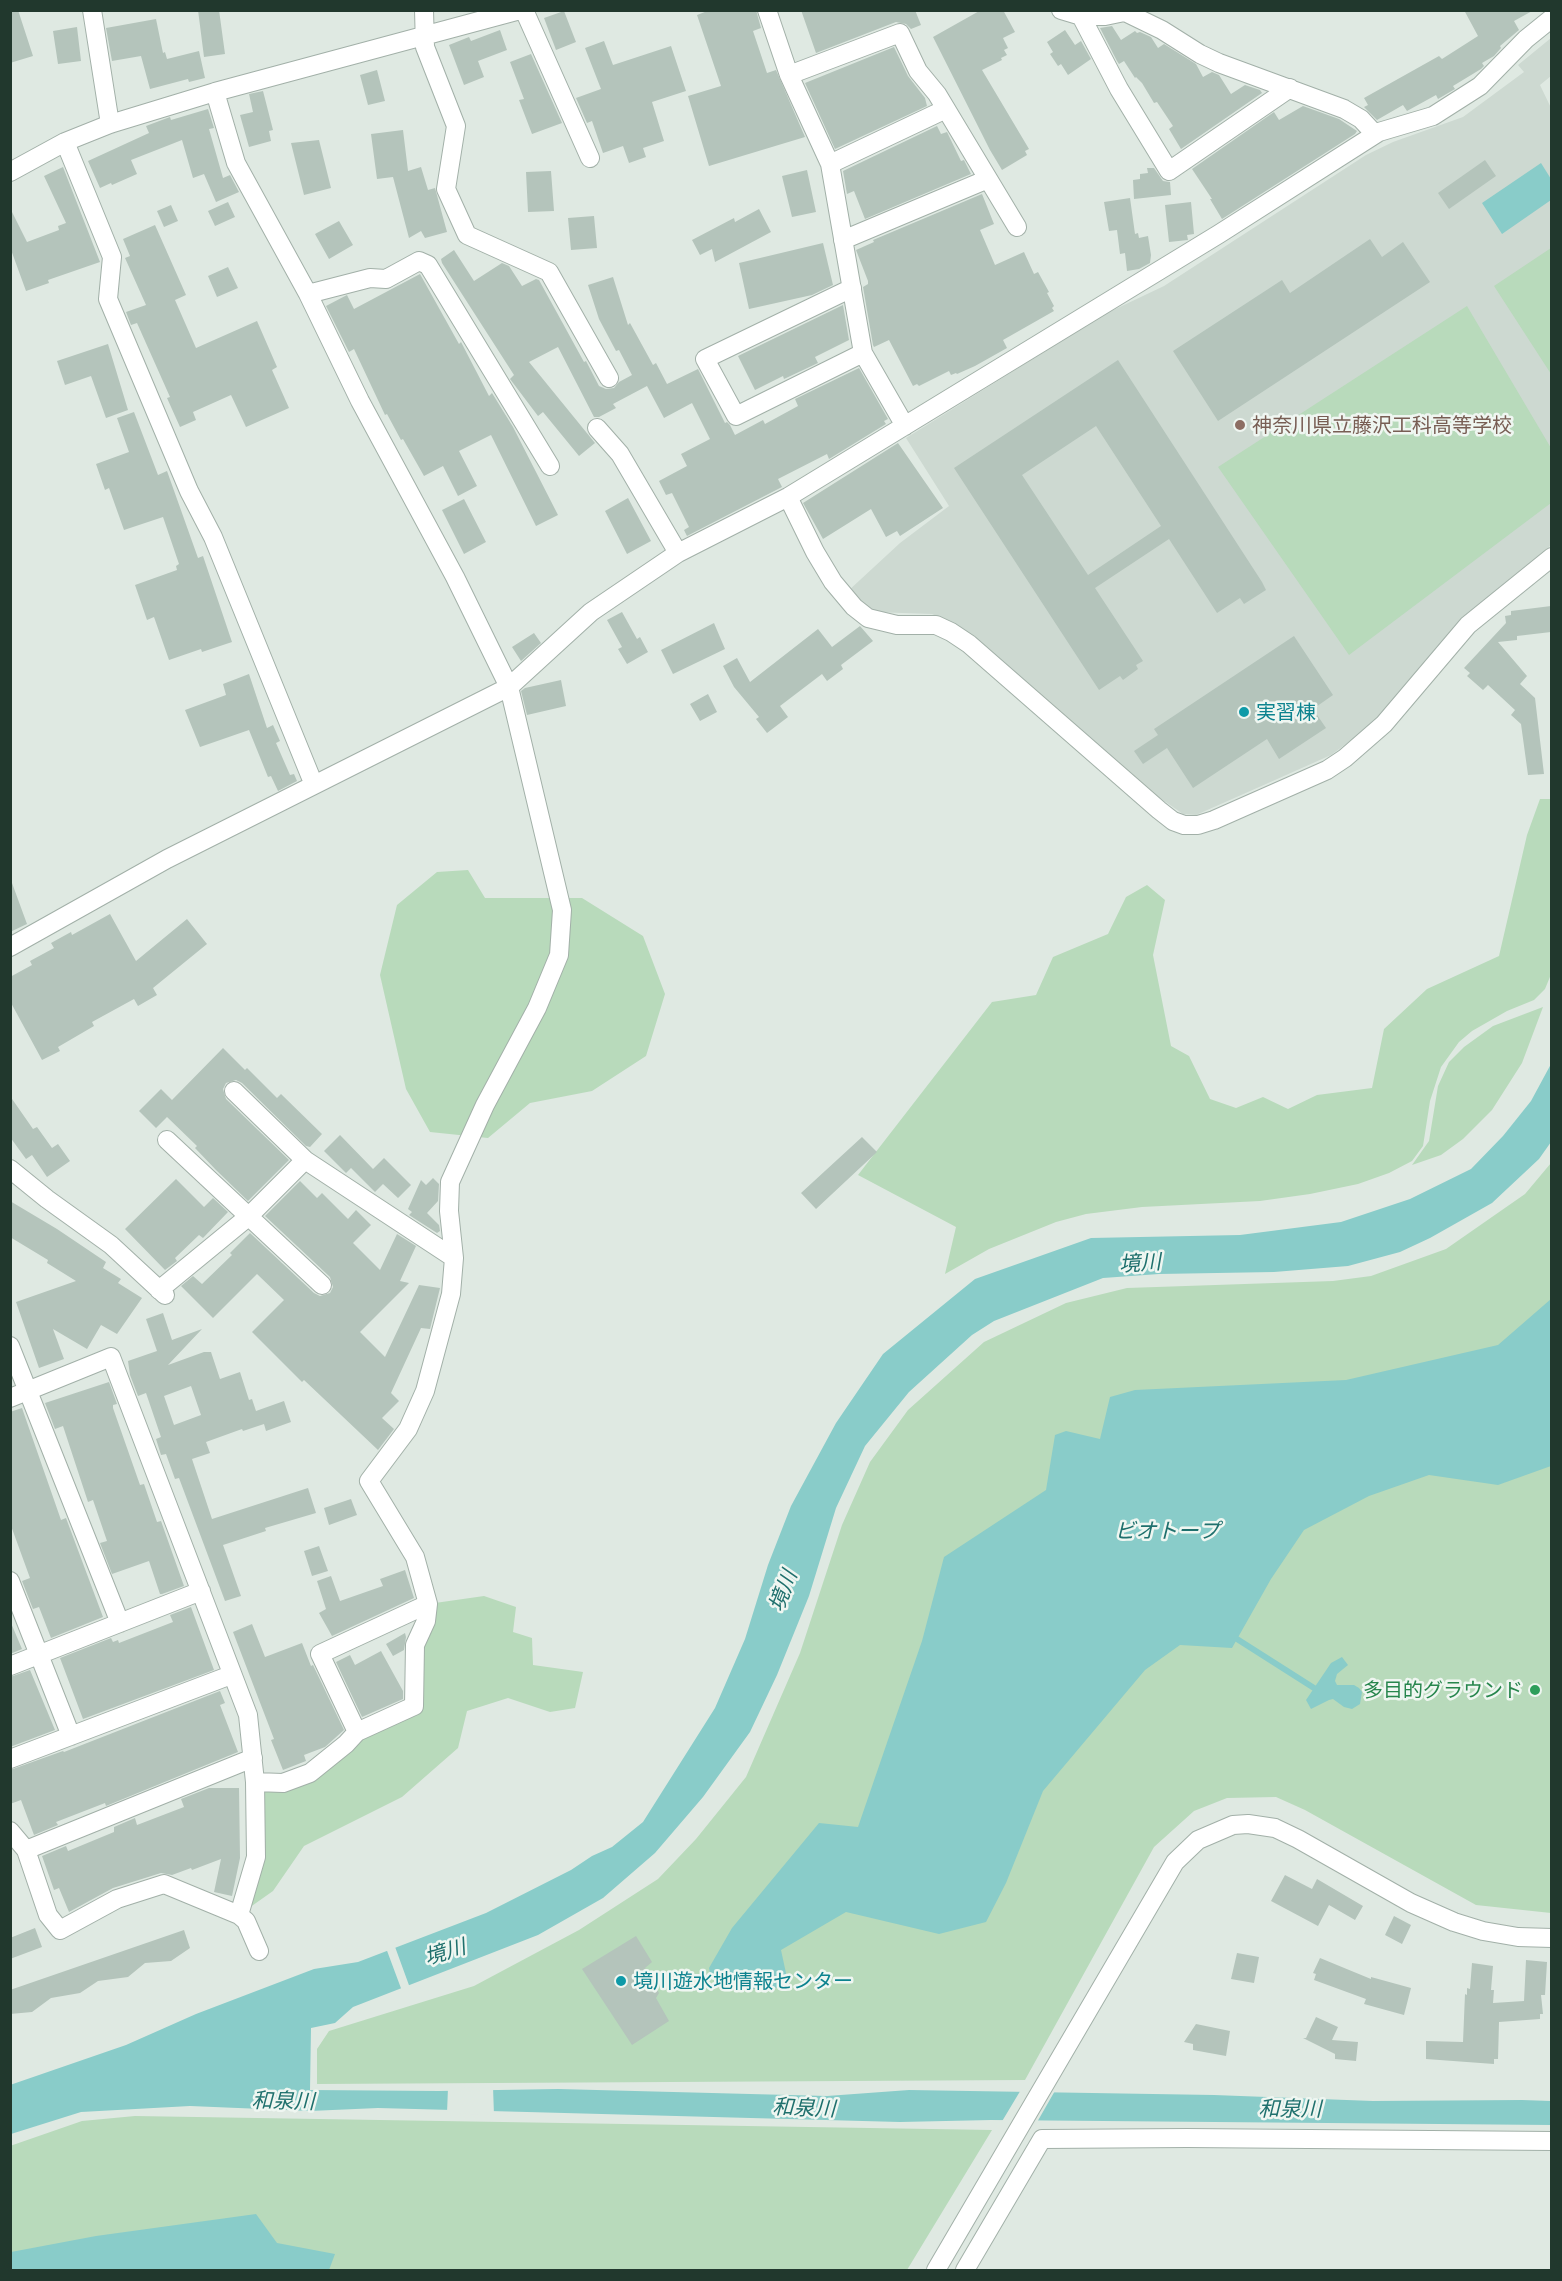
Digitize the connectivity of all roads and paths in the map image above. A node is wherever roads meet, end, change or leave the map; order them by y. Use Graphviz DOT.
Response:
graph roads {
  1 [pos="92,10"];
  2 [pos="424,10"];
  3 [pos="522,10"];
  4 [pos="767,10"];
  5 [pos="1061,10"];
  6 [pos="1130,12"];
  7 [pos="1081,16"];
  8 [pos="1551,18"];
  9 [pos="424,35"];
  10 [pos="789,75"];
  11 [pos="1290,88"];
  12 [pos="215,92"];
  13 [pos="946,109"];
  14 [pos="110,124"];
  15 [pos="1379,132"];
  16 [pos="64,142"];
  17 [pos="590,158"];
  18 [pos="830,164"];
  19 [pos="10,172"];
  20 [pos="988,179"];
  21 [pos="1017,227"];
  22 [pos="843,240"];
  23 [pos="852,288"];
  24 [pos="308,294"];
  25 [pos="863,353"];
  26 [pos="609,378"];
  27 [pos="905,426"];
  28 [pos="597,428"];
  29 [pos="550,466"];
  30 [pos="788,497"];
  31 [pos="678,553"];
  32 [pos="1551,557"];
  33 [pos="509,687"];
  34 [pos="314,785"];
  35 [pos="10,947"];
  36 [pos="234,1091"];
  37 [pos="167,1140"];
  38 [pos="304,1160"];
  39 [pos="10,1170"];
  40 [pos="248,1217"];
  41 [pos="454,1258"];
  42 [pos="322,1285"];
  43 [pos="10,1346"];
  44 [pos="28,1391"];
  45 [pos="10,1398"];
  46 [pos="10,1581"];
  47 [pos="201,1591"];
  48 [pos="428,1604"];
  49 [pos="120,1623"];
  50 [pos="40,1655"];
  51 [pos="10,1666"];
  52 [pos="231,1675"];
  53 [pos="357,1732"];
  54 [pos="71,1736"];
  55 [pos="253,1758"];
  56 [pos="10,1759"];
  57 [pos="255,1782"];
  58 [pos="10,1831"];
  59 [pos="26,1850"];
  60 [pos="239,1915"];
  61 [pos="1551,1938"];
  62 [pos="259,1951"];
  63 [pos="1551,2141"];
  64 [pos="936,2271"];
  65 [pos="965,2271"];
  1 -- 14 [label="street"];
  2 -- 9 [label="street"];
  3 -- 9 [label="street"];
  3 -- 17 [label="street"];
  4 -- 10 [label="street"];
  5 -- 7 [label="street"];
  6 -- 7 [label="street"];
  6 -- 11 [label="street"];
  7 -- 11 [label="street"];
  8 -- 15 [label="street"];
  9 -- 12 [label="street"];
  9 -- 26 [label="street"];
  10 -- 13 [label="street"];
  10 -- 18 [label="street"];
  11 -- 15 [label="street"];
  12 -- 14 [label="street"];
  12 -- 24 [label="street"];
  13 -- 18 [label="street"];
  13 -- 20 [label="street"];
  14 -- 16 [label="street"];
  15 -- 27 [label="street"];
  16 -- 19 [label="street"];
  16 -- 34 [label="street"];
  18 -- 22 [label="street"];
  20 -- 21 [label="street"];
  20 -- 22 [label="street"];
  22 -- 23 [label="street"];
  23 -- 25 [label="street"];
  23 -- 25 [label="street"];
  24 -- 29 [label="street"];
  24 -- 33 [label="street"];
  25 -- 27 [label="street"];
  27 -- 30 [label="street"];
  28 -- 31 [label="street"];
  30 -- 31 [label="street"];
  30 -- 32 [label="street"];
  31 -- 33 [label="street"];
  33 -- 34 [label="street"];
  33 -- 41 [label="street"];
  34 -- 35 [label="street"];
  36 -- 38 [label="street"];
  37 -- 40 [label="street"];
  38 -- 40 [label="street"];
  38 -- 41 [label="street"];
  39 -- 40 [label="street"];
  40 -- 42 [label="street"];
  41 -- 48 [label="street"];
  43 -- 44 [label="street"];
  44 -- 45 [label="street"];
  44 -- 47 [label="street"];
  44 -- 49 [label="street"];
  46 -- 50 [label="street"];
  47 -- 49 [label="street"];
  47 -- 52 [label="street"];
  48 -- 53 [label="street"];
  48 -- 53 [label="street"];
  49 -- 50 [label="street"];
  50 -- 51 [label="street"];
  50 -- 54 [label="street"];
  52 -- 54 [label="street"];
  52 -- 55 [label="street"];
  53 -- 57 [label="street"];
  54 -- 56 [label="street"];
  55 -- 57 [label="street"];
  55 -- 59 [label="street"];
  57 -- 60 [label="street"];
  58 -- 59 [label="street"];
  59 -- 60 [label="street"];
  60 -- 62 [label="street"];
  61 -- 64 [label="street"];
  63 -- 65 [label="street"];
}
